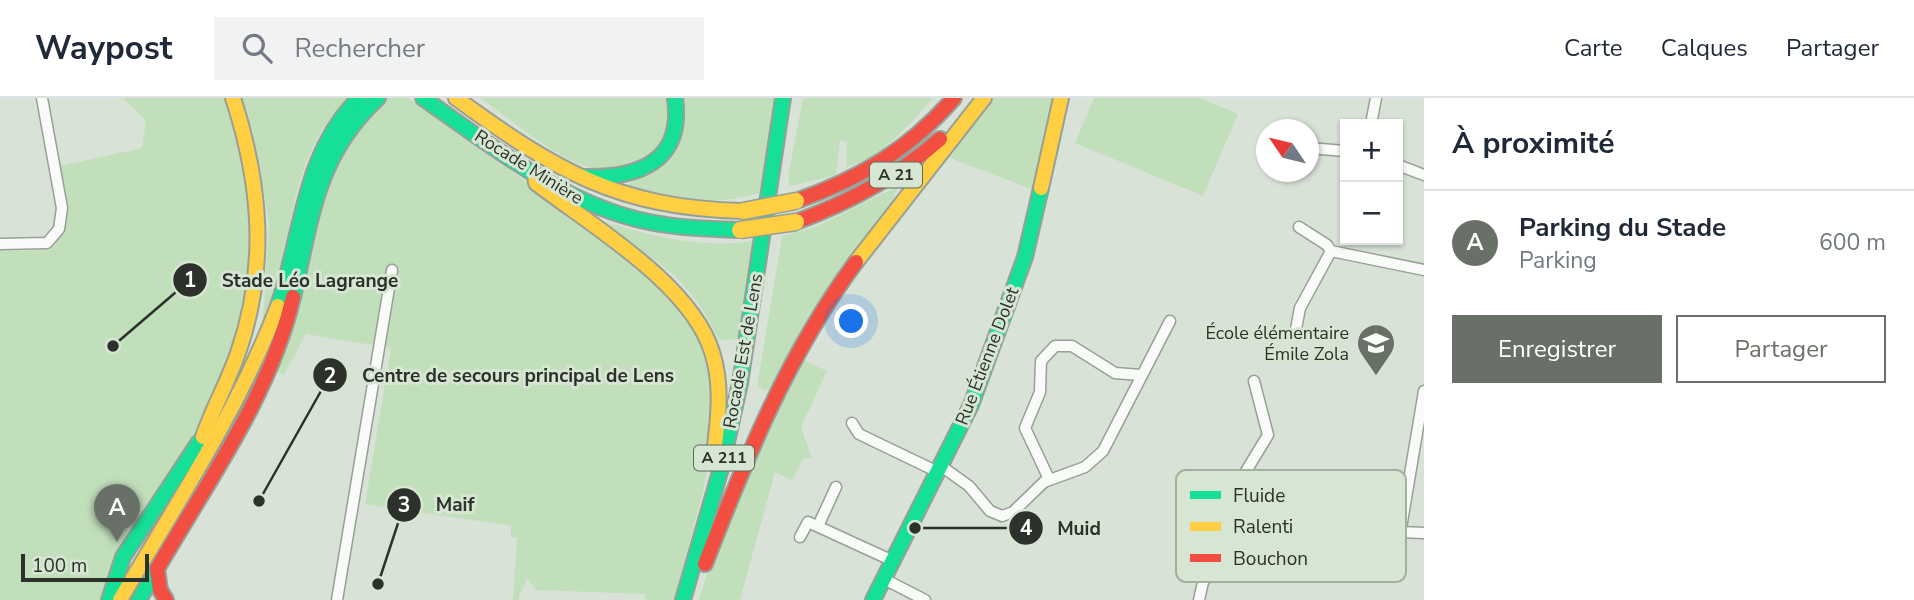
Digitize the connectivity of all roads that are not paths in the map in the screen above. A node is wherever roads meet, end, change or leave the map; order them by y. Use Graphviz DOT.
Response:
graph roads {
  1 [pos="42,98"];
  2 [pos="233,98"];
  3 [pos="359,98"];
  4 [pos="378,98"];
  5 [pos="424,98"];
  6 [pos="456,98"];
  7 [pos="675,98"];
  8 [pos="783,98"];
  9 [pos="794,98"];
  10 [pos="944,98"];
  11 [pos="954,98"];
  12 [pos="975,98"];
  13 [pos="984,98"];
  14 [pos="1061,98"];
  15 [pos="1376,98"];
  16 [pos="1372,119"];
  17 [pos="908,146"];
  18 [pos="1319,149"];
  19 [pos="1340,151"];
  20 [pos="1403,167"];
  21 [pos="535,174"];
  22 [pos="1424,175"];
  23 [pos="578,177"];
  24 [pos="1298,227"];
  25 [pos="0,244"];
  26 [pos="1331,251"];
  27 [pos="392,270"];
  28 [pos="1424,270"];
  29 [pos="1170,321"];
  30 [pos="1296,329"];
  31 [pos="250,373"];
  32 [pos="1141,375"];
  33 [pos="1254,381"];
  34 [pos="1424,391"];
  35 [pos="852,423"];
  36 [pos="202,437"];
  37 [pos="940,469"];
  38 [pos="1247,470"];
  39 [pos="1049,479"];
  40 [pos="836,487"];
  41 [pos="1406,498"];
  42 [pos="818,526"];
  43 [pos="1406,531"];
  44 [pos="1424,533"];
  45 [pos="800,537"];
  46 [pos="135,538"];
  47 [pos="893,561"];
  48 [pos="705,564"];
  49 [pos="156,569"];
  50 [pos="133,578"];
  51 [pos="884,579"];
  52 [pos="1202,582"];
  53 [pos="688,596"];
  54 [pos="109,600"];
  55 [pos="120,600"];
  56 [pos="138,600"];
  57 [pos="166,600"];
  58 [pos="337,600"];
  59 [pos="873,600"];
  60 [pos="925,600"];
  61 [pos="1199,600"];
  1 -- 25 [label="street"];
  2 -- 36 [label="main road"];
  3 -- 31 [label="main road"];
  4 -- 49 [label="main road"];
  5 -- 21 [label="main road, Rocade Minière / A 21"];
  6 -- 23 [label="main road, Rocade Minière / A 21"];
  7 -- 23 [label="main road"];
  8 -- 53 [label="main road, Rocade Est de Lens / A 211"];
  9 -- 48 [label="main road, Rocade Est de Lens / A 211"];
  10 -- 17 [label="main road"];
  11 -- 17 [label="main road, Rocade Minière / A 21"];
  12 -- 21 [label="main road, Rocade Minière / A 21, bridge"];
  13 -- 48 [label="main road"];
  14 -- 37 [label="main road, Rue Étienne Dolet"];
  15 -- 16 [label="street"];
  17 -- 23 [label="main road, Rocade Minière / A 21, bridge"];
  18 -- 19 [label="street"];
  20 -- 22 [label="street"];
  21 -- 53 [label="main road"];
  24 -- 26 [label="street"];
  26 -- 28 [label="street"];
  26 -- 30 [label="street"];
  27 -- 58 [label="street"];
  29 -- 32 [label="street"];
  31 -- 36 [label="main road"];
  31 -- 50 [label="main road"];
  32 -- 39 [label="street"];
  32 -- 39 [label="street"];
  33 -- 38 [label="street"];
  34 -- 41 [label="street"];
  35 -- 37 [label="street"];
  36 -- 46 [label="main road"];
  37 -- 39 [label="street"];
  37 -- 47 [label="main road, Rue Étienne Dolet"];
  40 -- 42 [label="street"];
  42 -- 45 [label="street"];
  42 -- 47 [label="street"];
  43 -- 44 [label="street"];
  46 -- 50 [label="main road"];
  46 -- 54 [label="main road"];
  47 -- 51 [label="main road, Rue Étienne Dolet"];
  48 -- 53 [label="main road, Rocade Est de Lens / A 211"];
  49 -- 56 [label="main road"];
  49 -- 57 [label="main road"];
  50 -- 55 [label="main road"];
  50 -- 56 [label="main road"];
  51 -- 59 [label="main road, Rue Étienne Dolet"];
  51 -- 60 [label="street"];
  52 -- 61 [label="street"];
}
